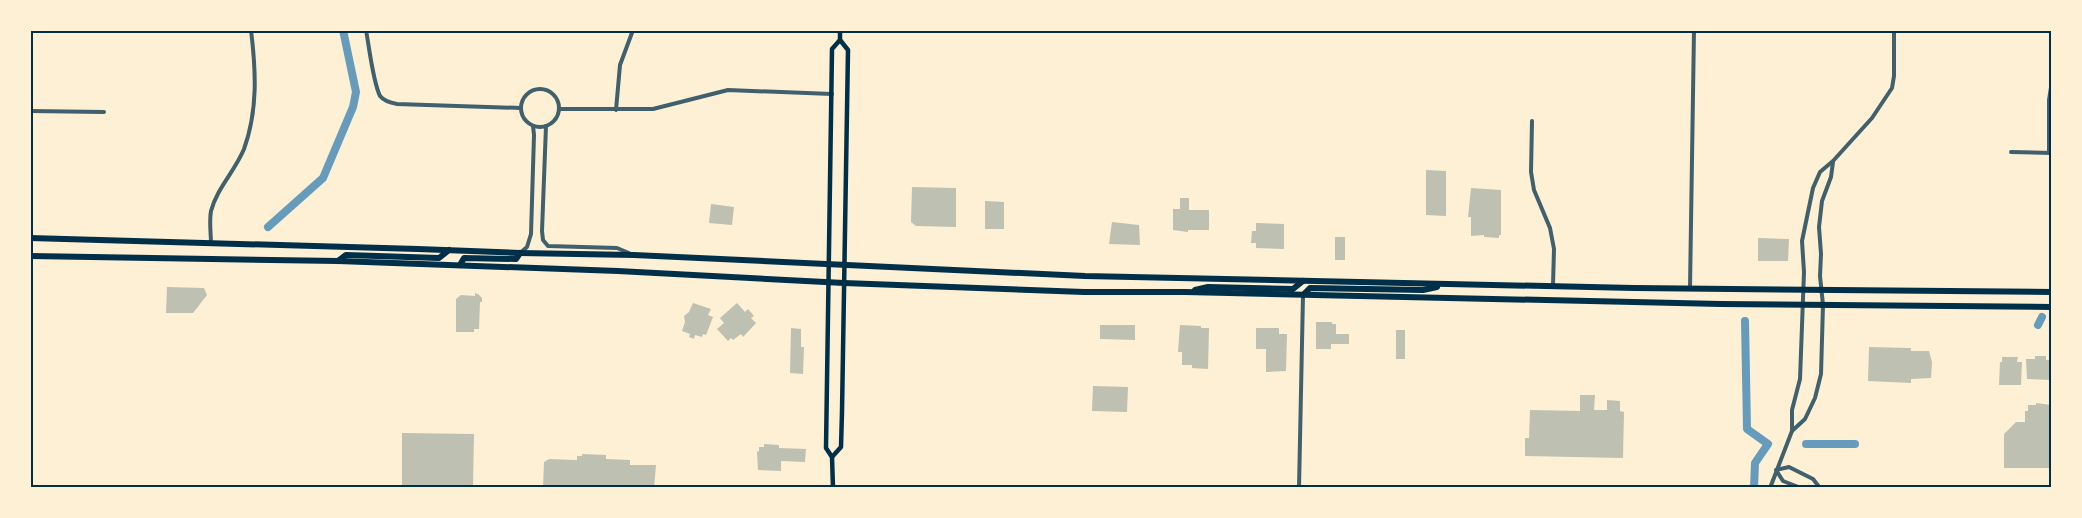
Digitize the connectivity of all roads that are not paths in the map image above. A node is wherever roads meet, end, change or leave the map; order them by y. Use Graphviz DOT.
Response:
graph roads {
  1 [pos="251,30"];
  2 [pos="366,30"];
  3 [pos="633,30"];
  4 [pos="840,30"];
  5 [pos="1694,30"];
  6 [pos="1894,30"];
  7 [pos="840,40"];
  8 [pos="2052,81"];
  9 [pos="832,93"];
  10 [pos="521,108"];
  11 [pos="559,109"];
  12 [pos="616,110"];
  13 [pos="30,111"];
  14 [pos="104,112"];
  15 [pos="1532,121"];
  16 [pos="533,126"];
  17 [pos="546,126"];
  18 [pos="2011,152"];
  19 [pos="2050,153"];
  20 [pos="1833,161"];
  21 [pos="30,238"];
  22 [pos="212,244"];
  23 [pos="449,250"];
  24 [pos="520,254"];
  25 [pos="634,255"];
  26 [pos="30,256"];
  27 [pos="338,261"];
  28 [pos="828,265"];
  29 [pos="845,265"];
  30 [pos="460,266"];
  31 [pos="1303,280"];
  32 [pos="828,282"];
  33 [pos="844,283"];
  34 [pos="1449,284"];
  35 [pos="1553,285"];
  36 [pos="1690,288"];
  37 [pos="1821,289"];
  38 [pos="1803,290"];
  39 [pos="1185,292"];
  40 [pos="2052,292"];
  41 [pos="1303,295"];
  42 [pos="1803,305"];
  43 [pos="1823,305"];
  44 [pos="2052,307"];
  45 [pos="1792,431"];
  46 [pos="832,457"];
  47 [pos="1776,470"];
  48 [pos="832,488"];
  49 [pos="1299,488"];
  50 [pos="1770,488"];
  51 [pos="1801,488"];
  52 [pos="1820,488"];
  1 -- 22 [label="street"];
  2 -- 10 [label="street"];
  3 -- 12 [label="street"];
  4 -- 7 [label="main road"];
  5 -- 36 [label="street"];
  6 -- 20 [label="street"];
  7 -- 9 [label="main road"];
  7 -- 29 [label="main road"];
  8 -- 19 [label="street"];
  9 -- 12 [label="street"];
  9 -- 28 [label="main road"];
  10 -- 11 [label="street"];
  10 -- 16 [label="street"];
  11 -- 12 [label="street"];
  11 -- 17 [label="street"];
  13 -- 14 [label="street"];
  15 -- 35 [label="street"];
  16 -- 17 [label="street"];
  16 -- 24 [label="street"];
  17 -- 25 [label="street"];
  18 -- 19 [label="street"];
  20 -- 37 [label="street"];
  20 -- 38 [label="street"];
  21 -- 22 [label="highway"];
  22 -- 23 [label="highway"];
  23 -- 24 [label="highway"];
  23 -- 27 [label="highway"];
  24 -- 25 [label="highway"];
  24 -- 30 [label="highway"];
  25 -- 28 [label="highway"];
  26 -- 27 [label="highway"];
  27 -- 30 [label="highway"];
  28 -- 29 [label="highway"];
  28 -- 32 [label="main road"];
  29 -- 31 [label="highway"];
  29 -- 33 [label="main road"];
  30 -- 32 [label="highway"];
  31 -- 34 [label="highway"];
  31 -- 39 [label="highway"];
  32 -- 33 [label="highway"];
  32 -- 46 [label="main road"];
  33 -- 39 [label="highway"];
  33 -- 46 [label="main road"];
  34 -- 35 [label="highway"];
  34 -- 41 [label="highway"];
  35 -- 36 [label="highway"];
  36 -- 38 [label="highway"];
  37 -- 38 [label="highway"];
  37 -- 40 [label="highway"];
  37 -- 43 [label="street"];
  38 -- 42 [label="street"];
  39 -- 41 [label="highway"];
  41 -- 42 [label="highway"];
  41 -- 49 [label="street"];
  42 -- 43 [label="highway"];
  42 -- 45 [label="street"];
  43 -- 44 [label="highway"];
  43 -- 45 [label="street"];
  45 -- 47 [label="street"];
  46 -- 48 [label="main road"];
  47 -- 50 [label="street"];
  47 -- 51 [label="street"];
  47 -- 52 [label="street"];
}
